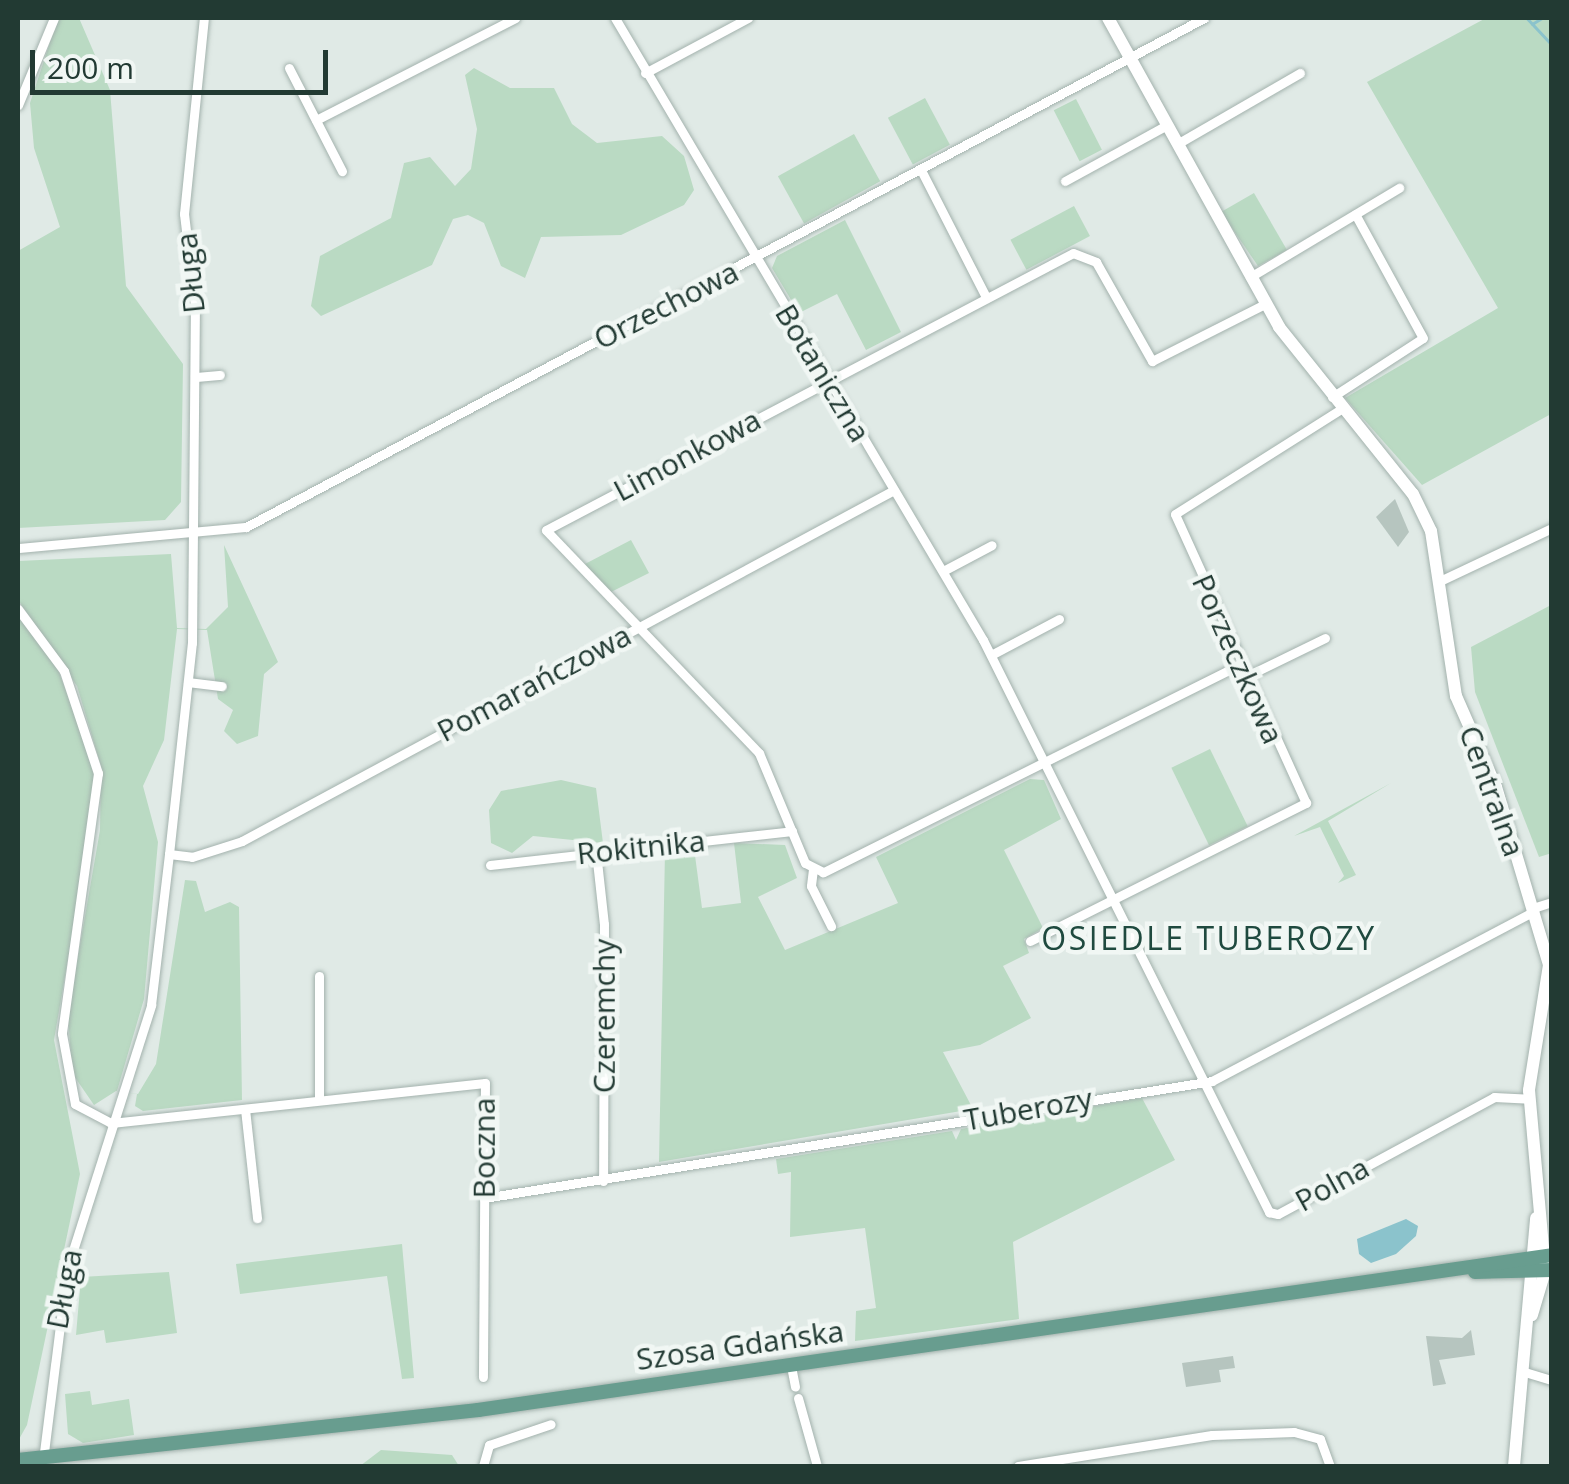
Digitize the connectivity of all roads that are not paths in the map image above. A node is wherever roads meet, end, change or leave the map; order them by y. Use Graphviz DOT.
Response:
graph roads {
  1 [pos="54,18"];
  2 [pos="204,18"];
  3 [pos="515,18"];
  4 [pos="615,18"];
  5 [pos="748,18"];
  6 [pos="1108,18"];
  7 [pos="1204,18"];
  8 [pos="1134,57"];
  9 [pos="289,68"];
  10 [pos="645,72"];
  11 [pos="1300,73"];
  12 [pos="18,105"];
  13 [pos="316,120"];
  14 [pos="1167,124"];
  15 [pos="1177,144"];
  16 [pos="342,171"];
  17 [pos="922,172"];
  18 [pos="1065,180"];
  19 [pos="1399,188"];
  20 [pos="1355,214"];
  21 [pos="752,261"];
  22 [pos="1250,277"];
  23 [pos="986,297"];
  24 [pos="1266,304"];
  25 [pos="220,376"];
  26 [pos="195,378"];
  27 [pos="828,380"];
  28 [pos="1332,398"];
  29 [pos="1342,409"];
  30 [pos="894,490"];
  31 [pos="1552,528"];
  32 [pos="192,530"];
  33 [pos="992,545"];
  34 [pos="18,548"];
  35 [pos="943,571"];
  36 [pos="1442,580"];
  37 [pos="18,609"];
  38 [pos="1059,619"];
  39 [pos="638,629"];
  40 [pos="1325,638"];
  41 [pos="991,655"];
  42 [pos="1239,664"];
  43 [pos="1244,677"];
  44 [pos="188,682"];
  45 [pos="222,686"];
  46 [pos="1045,765"];
  47 [pos="792,831"];
  48 [pos="596,852"];
  49 [pos="168,854"];
  50 [pos="490,865"];
  51 [pos="818,870"];
  52 [pos="1111,901"];
  53 [pos="1552,902"];
  54 [pos="1534,909"];
  55 [pos="831,926"];
  56 [pos="1030,941"];
  57 [pos="319,976"];
  58 [pos="1545,1026"];
  59 [pos="1201,1082"];
  60 [pos="1529,1099"];
  61 [pos="319,1100"];
  62 [pos="245,1109"];
  63 [pos="111,1123"];
  64 [pos="603,1181"];
  65 [pos="484,1198"];
  66 [pos="256,1218"];
  67 [pos="1543,1226"];
  68 [pos="1542,1264"];
  69 [pos="791,1366"];
  70 [pos="1526,1372"];
  71 [pos="483,1378"];
  72 [pos="1552,1380"];
  73 [pos="796,1387"];
  74 [pos="798,1398"];
  75 [pos="551,1424"];
  76 [pos="18,1460"];
  77 [pos="43,1464"];
  78 [pos="483,1466"];
  79 [pos="817,1466"];
  80 [pos="1018,1466"];
  81 [pos="1330,1466"];
  82 [pos="1514,1466"];
  1 -- 12 [label="street"];
  2 -- 26 [label="street, Długa"];
  3 -- 13 [label="street"];
  4 -- 10 [label="street, Botaniczna"];
  5 -- 10 [label="street"];
  6 -- 8 [label="street, Centralna"];
  7 -- 8 [label="street, Orzechowa"];
  8 -- 14 [label="street, Centralna"];
  8 -- 17 [label="street, Orzechowa"];
  9 -- 13 [label="street"];
  10 -- 21 [label="street, Botaniczna"];
  11 -- 15 [label="street"];
  13 -- 16 [label="street"];
  14 -- 15 [label="street, Centralna"];
  14 -- 18 [label="street"];
  15 -- 22 [label="street, Centralna"];
  17 -- 21 [label="street, Orzechowa"];
  17 -- 23 [label="street"];
  19 -- 20 [label="street"];
  20 -- 22 [label="street"];
  20 -- 28 [label="street"];
  21 -- 27 [label="street, Botaniczna"];
  21 -- 32 [label="street, Orzechowa"];
  22 -- 24 [label="street, Centralna"];
  23 -- 24 [label="street, Limonkowa"];
  23 -- 27 [label="street, Limonkowa"];
  24 -- 28 [label="street, Centralna"];
  25 -- 26 [label="street"];
  26 -- 32 [label="street, Długa"];
  27 -- 30 [label="street, Botaniczna"];
  27 -- 39 [label="street, Limonkowa"];
  28 -- 29 [label="street, Centralna"];
  29 -- 36 [label="street, Centralna"];
  29 -- 42 [label="street, Porzeczkowa"];
  30 -- 35 [label="street, Botaniczna"];
  30 -- 39 [label="street, Pomarańczowa"];
  31 -- 36 [label="street"];
  32 -- 34 [label="street, Orzechowa"];
  32 -- 44 [label="street, Długa"];
  33 -- 35 [label="street"];
  35 -- 41 [label="street, Botaniczna"];
  36 -- 54 [label="street, Centralna"];
  37 -- 63 [label="street"];
  38 -- 41 [label="street"];
  39 -- 47 [label="street"];
  39 -- 49 [label="street, Pomarańczowa"];
  40 -- 43 [label="street"];
  41 -- 46 [label="street, Botaniczna"];
  42 -- 43 [label="street, Porzeczkowa"];
  42 -- 46 [label="street"];
  43 -- 52 [label="street, Porzeczkowa"];
  44 -- 45 [label="street"];
  44 -- 49 [label="street, Długa"];
  46 -- 51 [label="street"];
  46 -- 52 [label="street, Botaniczna"];
  47 -- 48 [label="street, Rokitnika"];
  47 -- 51 [label="street"];
  48 -- 50 [label="street, Rokitnika"];
  48 -- 64 [label="street, Czeremchy"];
  49 -- 63 [label="street, Długa"];
  51 -- 55 [label="street"];
  52 -- 56 [label="street"];
  52 -- 59 [label="street, Botaniczna"];
  53 -- 54 [label="street, Tuberozy"];
  54 -- 58 [label="street, Centralna"];
  54 -- 59 [label="street, Tuberozy"];
  57 -- 61 [label="street"];
  58 -- 60 [label="street, Centralna"];
  59 -- 60 [label="street, Polna"];
  59 -- 64 [label="street, Tuberozy"];
  60 -- 67 [label="street, Centralna"];
  61 -- 62 [label="street, Boczna"];
  61 -- 65 [label="street, Boczna"];
  62 -- 63 [label="street, Boczna"];
  62 -- 66 [label="street"];
  63 -- 77 [label="street, Długa"];
  64 -- 65 [label="street, Tuberozy"];
  65 -- 71 [label="street, Boczna"];
  67 -- 68 [label="street, Centralna"];
  68 -- 69 [label="main road, Szosa Gdańska"];
  68 -- 70 [label="street, Centralna"];
  69 -- 73 [label="street"];
  69 -- 77 [label="main road, Szosa Gdańska"];
  70 -- 72 [label="street"];
  70 -- 82 [label="street, Centralna"];
  74 -- 79 [label="street"];
  75 -- 78 [label="street"];
  76 -- 77 [label="main road, Szosa Gdańska"];
  80 -- 81 [label="street"];
}
